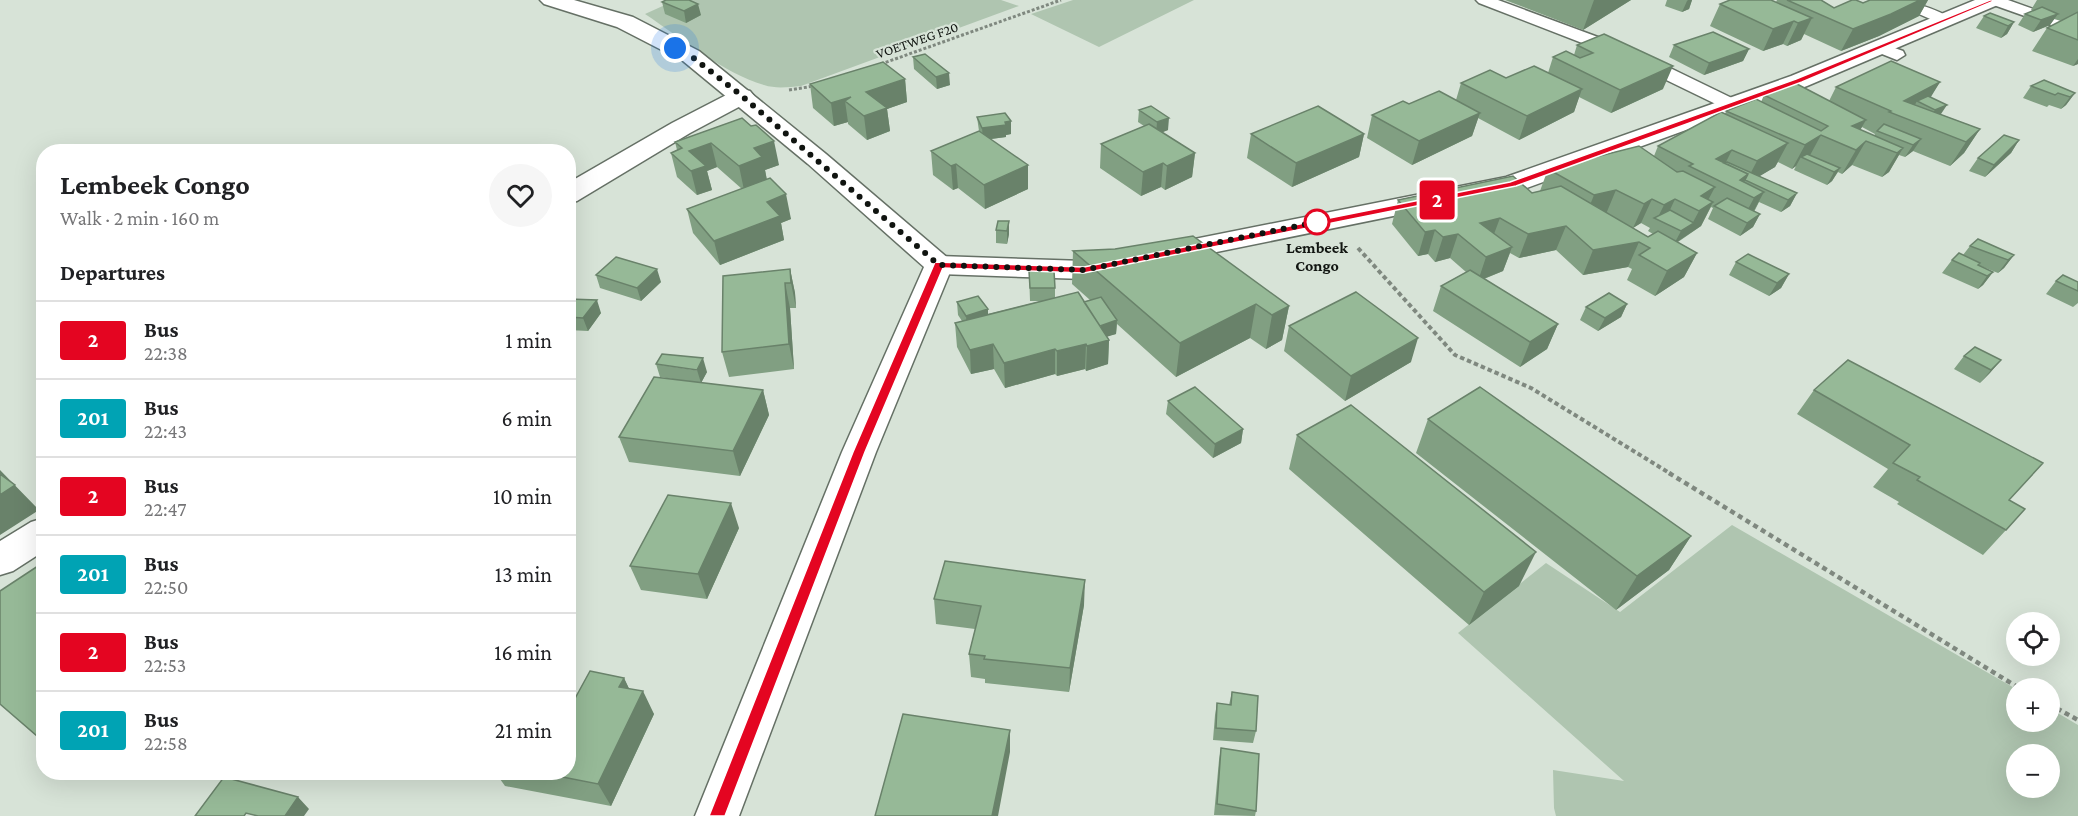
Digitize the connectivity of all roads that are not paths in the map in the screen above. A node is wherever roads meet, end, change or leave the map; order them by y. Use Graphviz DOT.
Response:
graph roads {
  1 [pos="551,0"];
  2 [pos="1484,0"];
  3 [pos="1886,0"];
  4 [pos="1993,0"];
  5 [pos="1944,20"];
  6 [pos="2078,30"];
  7 [pos="742,96"];
  8 [pos="1732,105"];
  9 [pos="576,190"];
  10 [pos="939,265"];
  11 [pos="36,537"];
  12 [pos="0,560"];
  13 [pos="717,816"];
  1 -- 7 [label="street"];
  2 -- 8 [label="lane"];
  3 -- 5 [label="lane"];
  4 -- 5 [label="street"];
  4 -- 6 [label="lane"];
  5 -- 8 [label="street"];
  7 -- 9 [label="street"];
  7 -- 10 [label="street"];
  8 -- 10 [label="street"];
  10 -- 13 [label="street"];
  11 -- 12 [label="street"];
}
